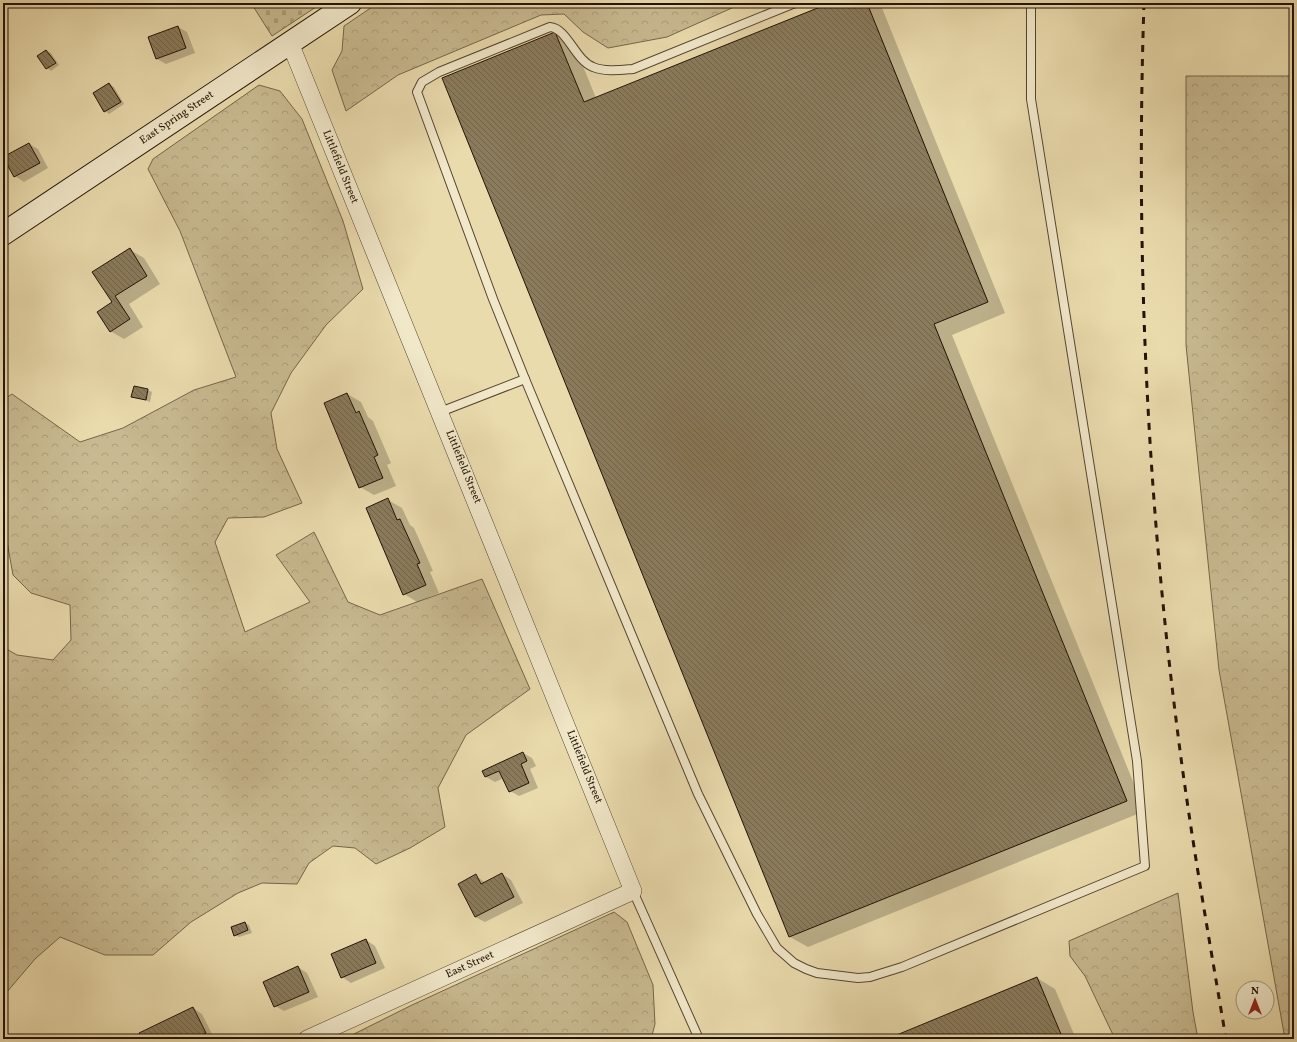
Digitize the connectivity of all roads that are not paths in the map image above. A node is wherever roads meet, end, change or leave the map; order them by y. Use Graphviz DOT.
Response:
graph roads {
  1 [pos="350,3"];
  2 [pos="795,3"];
  3 [pos="1031,3"];
  4 [pos="290,43"];
  5 [pos="3,234"];
  6 [pos="525,379"];
  7 [pos="440,412"];
  8 [pos="633,891"];
  9 [pos="307,1039"];
  10 [pos="699,1039"];
  1 -- 4 [label="main road, East Spring Street"];
  2 -- 6 [label="lane"];
  3 -- 6 [label="lane"];
  4 -- 5 [label="main road, East Spring Street"];
  4 -- 7 [label="street, Littlefield Street"];
  6 -- 7 [label="lane"];
  7 -- 8 [label="street, Littlefield Street"];
  8 -- 9 [label="street, East Street"];
  8 -- 10 [label="lane"];
}
